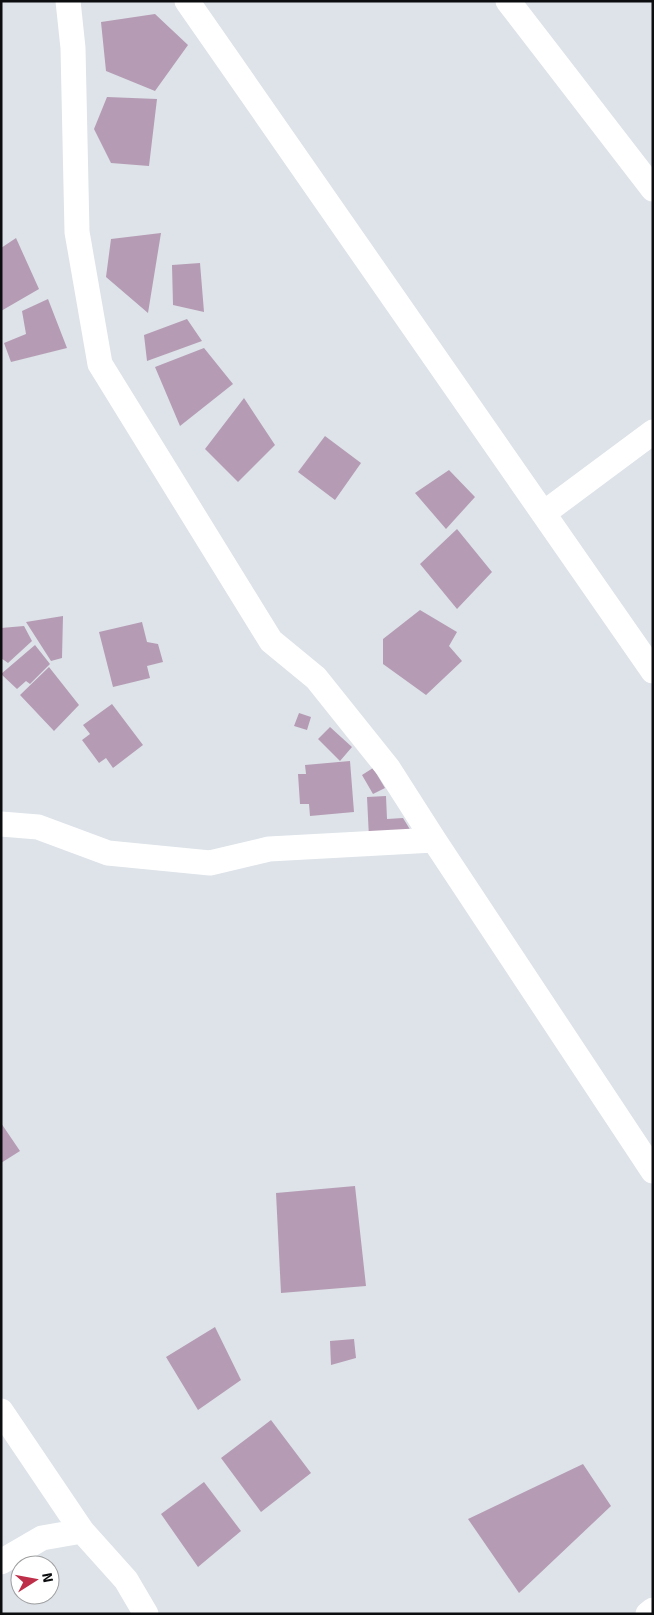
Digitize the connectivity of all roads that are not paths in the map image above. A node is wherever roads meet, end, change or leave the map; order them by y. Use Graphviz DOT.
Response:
graph roads {
  1 [pos="68,1"];
  2 [pos="187,1"];
  3 [pos="508,1"];
  4 [pos="653,189"];
  5 [pos="653,432"];
  6 [pos="544,513"];
  7 [pos="653,671"];
  8 [pos="1,824"];
  9 [pos="434,840"];
  10 [pos="653,1171"];
  11 [pos="1,1411"];
  12 [pos="82,1531"];
  13 [pos="1,1562"];
  14 [pos="653,1610"];
  15 [pos="146,1614"];
  16 [pos="648,1614"];
  1 -- 9 [label="street"];
  2 -- 6 [label="street"];
  3 -- 4 [label="street"];
  5 -- 6 [label="street"];
  6 -- 7 [label="street"];
  8 -- 9 [label="street"];
  9 -- 10 [label="street"];
  11 -- 12 [label="street"];
  12 -- 13 [label="street"];
  12 -- 15 [label="street"];
  14 -- 16 [label="street"];
}
